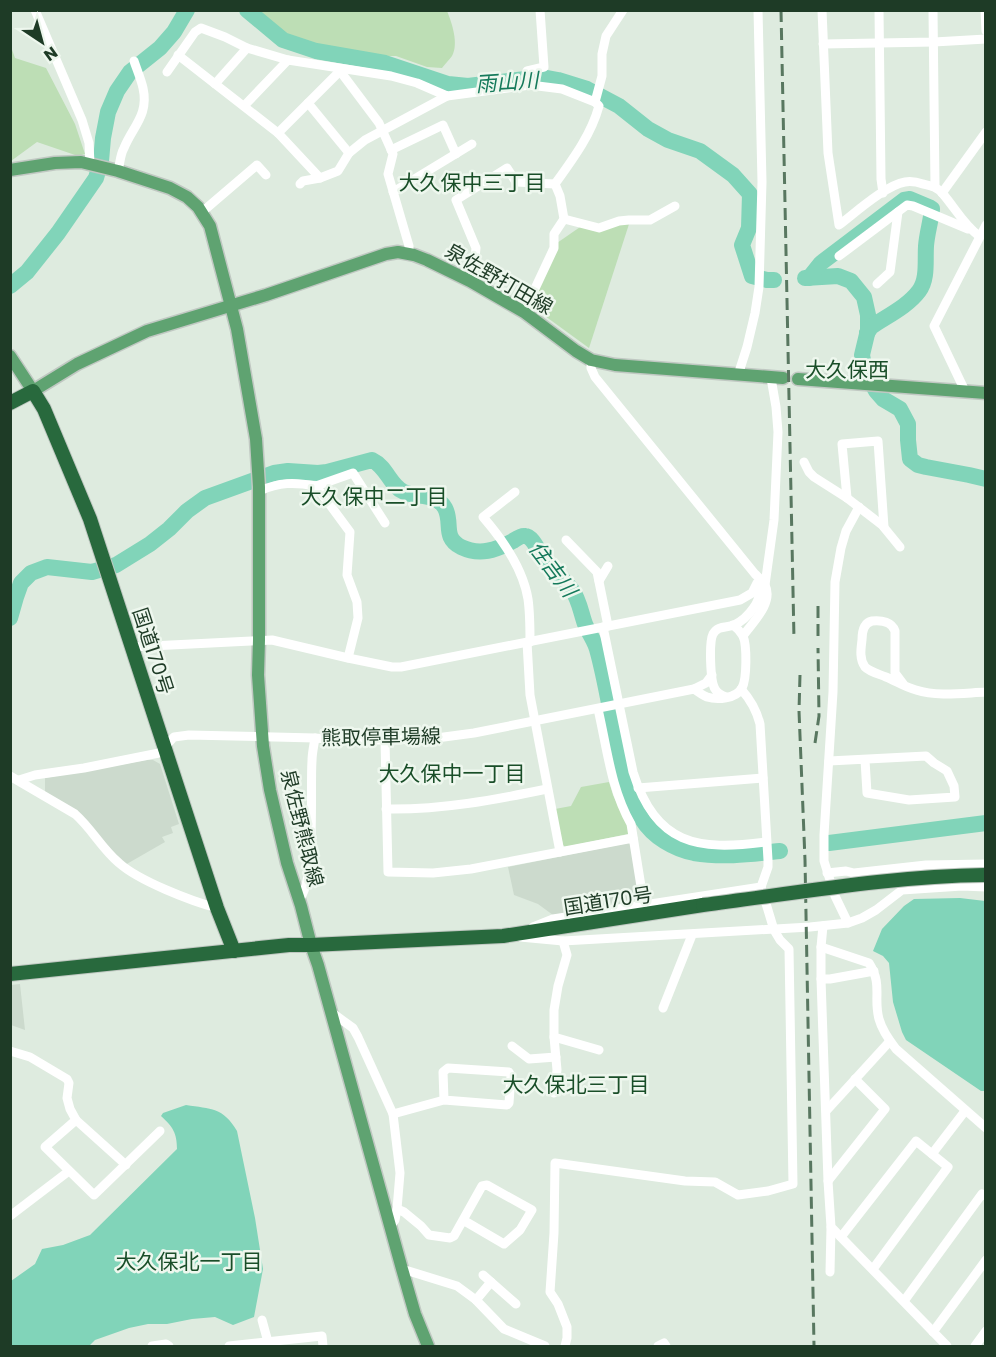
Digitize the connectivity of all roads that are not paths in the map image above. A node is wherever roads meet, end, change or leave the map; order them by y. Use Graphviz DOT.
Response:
graph roads {
  1 [pos="35,10"];
  2 [pos="540,10"];
  3 [pos="623,10"];
  4 [pos="758,10"];
  5 [pos="822,10"];
  6 [pos="879,10"];
  7 [pos="933,10"];
  8 [pos="985,10"];
  9 [pos="986,31"];
  10 [pos="986,39"];
  11 [pos="879,42"];
  12 [pos="933,42"];
  13 [pos="824,44"];
  14 [pos="247,48"];
  15 [pos="178,55"];
  16 [pos="288,60"];
  17 [pos="134,61"];
  18 [pos="340,70"];
  19 [pos="167,72"];
  20 [pos="215,84"];
  21 [pos="530,85"];
  22 [pos="447,96"];
  23 [pos="595,102"];
  24 [pos="308,103"];
  25 [pos="244,106"];
  26 [pos="383,130"];
  27 [pos="986,132"];
  28 [pos="278,133"];
  29 [pos="472,144"];
  30 [pos="391,150"];
  31 [pos="349,153"];
  32 [pos="456,154"];
  33 [pos="103,168"];
  34 [pos="10,170"];
  35 [pos="266,176"];
  36 [pos="320,178"];
  37 [pos="300,184"];
  38 [pos="555,184"];
  39 [pos="938,190"];
  40 [pos="393,192"];
  41 [pos="883,193"];
  42 [pos="675,206"];
  43 [pos="202,212"];
  44 [pos="898,212"];
  45 [pos="564,219"];
  46 [pos="986,225"];
  47 [pos="970,230"];
  48 [pos="979,236"];
  49 [pos="408,254"];
  50 [pos="839,256"];
  51 [pos="470,281"];
  52 [pos="877,284"];
  53 [pos="231,304"];
  54 [pos="524,312"];
  55 [pos="10,356"];
  56 [pos="591,360"];
  57 [pos="738,375"];
  58 [pos="777,378"];
  59 [pos="798,379"];
  60 [pos="33,391"];
  61 [pos="965,392"];
  62 [pos="986,393"];
  63 [pos="10,403"];
  64 [pos="804,462"];
  65 [pos="316,486"];
  66 [pos="259,489"];
  67 [pos="515,492"];
  68 [pos="846,498"];
  69 [pos="859,507"];
  70 [pos="385,523"];
  71 [pos="885,527"];
  72 [pos="571,542"];
  73 [pos="900,548"];
  74 [pos="608,566"];
  75 [pos="599,581"];
  76 [pos="759,581"];
  77 [pos="741,600"];
  78 [pos="749,613"];
  79 [pos="733,625"];
  80 [pos="602,627"];
  81 [pos="743,636"];
  82 [pos="259,640"];
  83 [pos="529,642"];
  84 [pos="131,647"];
  85 [pos="348,658"];
  86 [pos="712,675"];
  87 [pos="904,685"];
  88 [pos="694,689"];
  89 [pos="741,689"];
  90 [pos="986,692"];
  91 [pos="726,697"];
  92 [pos="620,704"];
  93 [pos="598,709"];
  94 [pos="535,721"];
  95 [pos="262,736"];
  96 [pos="315,738"];
  97 [pos="385,740"];
  98 [pos="165,746"];
  99 [pos="865,760"];
  100 [pos="829,761"];
  101 [pos="15,778"];
  102 [pos="763,778"];
  103 [pos="638,788"];
  104 [pos="547,789"];
  105 [pos="386,809"];
  106 [pos="633,838"];
  107 [pos="766,842"];
  108 [pos="560,852"];
  109 [pos="986,864"];
  110 [pos="827,873"];
  111 [pos="986,875"];
  112 [pos="986,886"];
  113 [pos="761,887"];
  114 [pos="299,899"];
  115 [pos="644,905"];
  116 [pos="217,908"];
  117 [pos="848,922"];
  118 [pos="823,926"];
  119 [pos="774,930"];
  120 [pos="692,934"];
  121 [pos="510,935"];
  122 [pos="563,941"];
  123 [pos="311,945"];
  124 [pos="821,947"];
  125 [pos="234,951"];
  126 [pos="874,971"];
  127 [pos="10,974"];
  128 [pos="821,979"];
  129 [pos="663,1008"];
  130 [pos="331,1012"];
  131 [pos="554,1037"];
  132 [pos="890,1041"];
  133 [pos="512,1046"];
  134 [pos="599,1050"];
  135 [pos="10,1051"];
  136 [pos="556,1057"];
  137 [pos="855,1079"];
  138 [pos="555,1093"];
  139 [pos="444,1100"];
  140 [pos="827,1110"];
  141 [pos="965,1111"];
  142 [pos="393,1114"];
  143 [pos="76,1120"];
  144 [pos="986,1128"];
  145 [pos="160,1131"];
  146 [pos="932,1154"];
  147 [pos="126,1165"];
  148 [pos="69,1171"];
  149 [pos="828,1181"];
  150 [pos="986,1196"];
  151 [pos="397,1209"];
  152 [pos="10,1216"];
  153 [pos="463,1220"];
  154 [pos="390,1226"];
  155 [pos="831,1227"];
  156 [pos="841,1237"];
  157 [pos="986,1260"];
  158 [pos="402,1269"];
  159 [pos="873,1269"];
  160 [pos="830,1272"];
  161 [pos="483,1275"];
  162 [pos="491,1282"];
  163 [pos="476,1300"];
  164 [pos="904,1301"];
  165 [pos="516,1304"];
  166 [pos="262,1320"];
  167 [pos="986,1331"];
  168 [pos="933,1332"];
  169 [pos="268,1342"];
  170 [pos="152,1347"];
  171 [pos="169,1347"];
  172 [pos="229,1347"];
  173 [pos="323,1347"];
  174 [pos="428,1347"];
  175 [pos="544,1347"];
  176 [pos="565,1347"];
  177 [pos="658,1347"];
  178 [pos="666,1347"];
  179 [pos="947,1347"];
  180 [pos="975,1347"];
  1 -- 33 [label="street"];
  2 -- 21 [label="street"];
  3 -- 23 [label="street"];
  4 -- 57 [label="street"];
  5 -- 13 [label="street"];
  6 -- 11 [label="street"];
  7 -- 12 [label="street"];
  8 -- 9 [label="street"];
  10 -- 12 [label="street"];
  11 -- 12 [label="street"];
  11 -- 13 [label="street"];
  11 -- 41 [label="street"];
  12 -- 39 [label="street"];
  13 -- 41 [label="street"];
  14 -- 15 [label="street"];
  14 -- 16 [label="street"];
  14 -- 20 [label="street"];
  15 -- 19 [label="street"];
  15 -- 20 [label="street"];
  16 -- 18 [label="street"];
  16 -- 25 [label="street"];
  17 -- 33 [label="street"];
  18 -- 22 [label="street"];
  18 -- 24 [label="street"];
  18 -- 26 [label="street"];
  20 -- 25 [label="street"];
  21 -- 22 [label="street"];
  21 -- 23 [label="street"];
  22 -- 26 [label="street"];
  23 -- 38 [label="street"];
  24 -- 28 [label="street"];
  24 -- 31 [label="street"];
  25 -- 28 [label="street"];
  26 -- 30 [label="street"];
  26 -- 31 [label="street"];
  27 -- 39 [label="street"];
  28 -- 36 [label="street"];
  29 -- 32 [label="street"];
  30 -- 32 [label="street"];
  30 -- 40 [label="street"];
  31 -- 36 [label="street"];
  32 -- 40 [label="street"];
  33 -- 34 [label="main road"];
  33 -- 43 [label="main road"];
  35 -- 43 [label="street"];
  36 -- 37 [label="street"];
  38 -- 45 [label="street"];
  38 -- 51 [label="street"];
  39 -- 41 [label="street"];
  39 -- 47 [label="street"];
  40 -- 49 [label="street"];
  42 -- 45 [label="street"];
  43 -- 53 [label="main road"];
  44 -- 47 [label="street"];
  44 -- 50 [label="street"];
  44 -- 52 [label="street"];
  45 -- 54 [label="street"];
  46 -- 48 [label="street"];
  47 -- 48 [label="street"];
  48 -- 61 [label="street"];
  49 -- 51 [label="main road, 泉佐野打田線"];
  49 -- 53 [label="main road, 泉佐野打田線"];
  51 -- 54 [label="main road, 泉佐野打田線"];
  53 -- 60 [label="main road, 泉佐野打田線"];
  53 -- 66 [label="main road, 泉佐野熊取線"];
  54 -- 56 [label="main road, 泉佐野打田線"];
  55 -- 60 [label="main road"];
  56 -- 57 [label="main road, 泉佐野打田線"];
  56 -- 76 [label="street"];
  57 -- 58 [label="main road, 泉佐野打田線"];
  58 -- 76 [label="street"];
  59 -- 61 [label="main road"];
  60 -- 63 [label="highway"];
  60 -- 84 [label="highway, 国道170号"];
  61 -- 62 [label="main road"];
  64 -- 68 [label="street"];
  65 -- 66 [label="street"];
  65 -- 70 [label="street"];
  65 -- 85 [label="street"];
  66 -- 82 [label="main road, 泉佐野熊取線"];
  67 -- 83 [label="street"];
  68 -- 69 [label="street"];
  68 -- 71 [label="street"];
  69 -- 71 [label="street"];
  69 -- 100 [label="street"];
  71 -- 73 [label="street"];
  72 -- 75 [label="street"];
  74 -- 75 [label="street"];
  75 -- 80 [label="street"];
  76 -- 77 [label="street"];
  76 -- 78 [label="street"];
  76 -- 81 [label="street"];
  77 -- 78 [label="street"];
  77 -- 80 [label="street"];
  78 -- 79 [label="street"];
  79 -- 81 [label="street"];
  79 -- 86 [label="street"];
  80 -- 83 [label="street"];
  80 -- 92 [label="street"];
  81 -- 89 [label="street"];
  82 -- 84 [label="street"];
  82 -- 85 [label="street"];
  82 -- 95 [label="main road, 泉佐野熊取線"];
  83 -- 85 [label="street"];
  83 -- 94 [label="street"];
  84 -- 98 [label="highway, 国道170号"];
  86 -- 88 [label="street"];
  86 -- 91 [label="street"];
  87 -- 87 [label="street"];
  87 -- 90 [label="street"];
  88 -- 91 [label="street"];
  88 -- 92 [label="street"];
  89 -- 91 [label="street"];
  89 -- 102 [label="street"];
  92 -- 93 [label="street, 熊取停車場線"];
  92 -- 103 [label="street"];
  93 -- 94 [label="street, 熊取停車場線"];
  93 -- 106 [label="street"];
  94 -- 97 [label="street, 熊取停車場線"];
  94 -- 104 [label="street"];
  95 -- 96 [label="street, 熊取停車場線"];
  95 -- 98 [label="street, 熊取停車場線"];
  95 -- 114 [label="main road, 泉佐野熊取線"];
  96 -- 97 [label="street, 熊取停車場線"];
  96 -- 114 [label="street"];
  97 -- 105 [label="street"];
  98 -- 101 [label="street, 熊取停車場線"];
  98 -- 116 [label="highway, 国道170号"];
  99 -- 99 [label="street"];
  99 -- 100 [label="street"];
  100 -- 110 [label="street"];
  101 -- 116 [label="street"];
  102 -- 103 [label="street"];
  102 -- 107 [label="street"];
  103 -- 107 [label="street"];
  104 -- 105 [label="street"];
  104 -- 108 [label="street"];
  105 -- 108 [label="street"];
  106 -- 108 [label="street"];
  106 -- 115 [label="street"];
  107 -- 113 [label="street"];
  109 -- 110 [label="street"];
  110 -- 117 [label="street"];
  111 -- 121 [label="highway, 国道170号, bridge"];
  112 -- 117 [label="street"];
  113 -- 115 [label="street"];
  113 -- 119 [label="street"];
  114 -- 123 [label="main road, 泉佐野熊取線"];
  115 -- 121 [label="street"];
  116 -- 125 [label="highway, 国道170号"];
  117 -- 118 [label="street"];
  118 -- 119 [label="street"];
  118 -- 124 [label="street"];
  119 -- 120 [label="street"];
  119 -- 176 [label="street"];
  120 -- 122 [label="street"];
  120 -- 129 [label="street"];
  121 -- 122 [label="street"];
  121 -- 123 [label="highway, 国道170号"];
  122 -- 131 [label="street"];
  123 -- 125 [label="highway, 国道170号"];
  123 -- 130 [label="main road, 泉佐野熊取線"];
  124 -- 126 [label="street"];
  124 -- 128 [label="street"];
  125 -- 127 [label="highway, 国道170号"];
  126 -- 128 [label="street"];
  126 -- 132 [label="street"];
  128 -- 140 [label="street"];
  130 -- 142 [label="street"];
  130 -- 154 [label="main road, 泉佐野熊取線"];
  131 -- 134 [label="street"];
  131 -- 136 [label="street"];
  132 -- 137 [label="street"];
  132 -- 141 [label="street"];
  133 -- 136 [label="street"];
  135 -- 143 [label="street"];
  136 -- 138 [label="street"];
  137 -- 140 [label="street"];
  137 -- 149 [label="street"];
  139 -- 139 [label="street"];
  139 -- 142 [label="street"];
  140 -- 149 [label="street"];
  141 -- 144 [label="street"];
  141 -- 146 [label="street"];
  142 -- 151 [label="street"];
  143 -- 147 [label="street"];
  143 -- 148 [label="street"];
  145 -- 147 [label="street"];
  146 -- 156 [label="street"];
  146 -- 159 [label="street"];
  147 -- 148 [label="street"];
  148 -- 152 [label="street"];
  149 -- 155 [label="street"];
  150 -- 164 [label="street"];
  151 -- 153 [label="street"];
  151 -- 154 [label="street"];
  153 -- 153 [label="street"];
  154 -- 158 [label="main road, 泉佐野熊取線"];
  155 -- 156 [label="street"];
  155 -- 160 [label="street"];
  156 -- 159 [label="street"];
  157 -- 168 [label="street"];
  158 -- 163 [label="street"];
  158 -- 174 [label="main road, 泉佐野熊取線"];
  159 -- 164 [label="street"];
  161 -- 162 [label="street"];
  162 -- 163 [label="street"];
  162 -- 165 [label="street"];
  163 -- 175 [label="street"];
  164 -- 168 [label="street"];
  166 -- 169 [label="street"];
  167 -- 180 [label="street"];
  168 -- 179 [label="street"];
  169 -- 172 [label="street"];
  169 -- 173 [label="street"];
  170 -- 171 [label="street"];
  177 -- 178 [label="street"];
}
